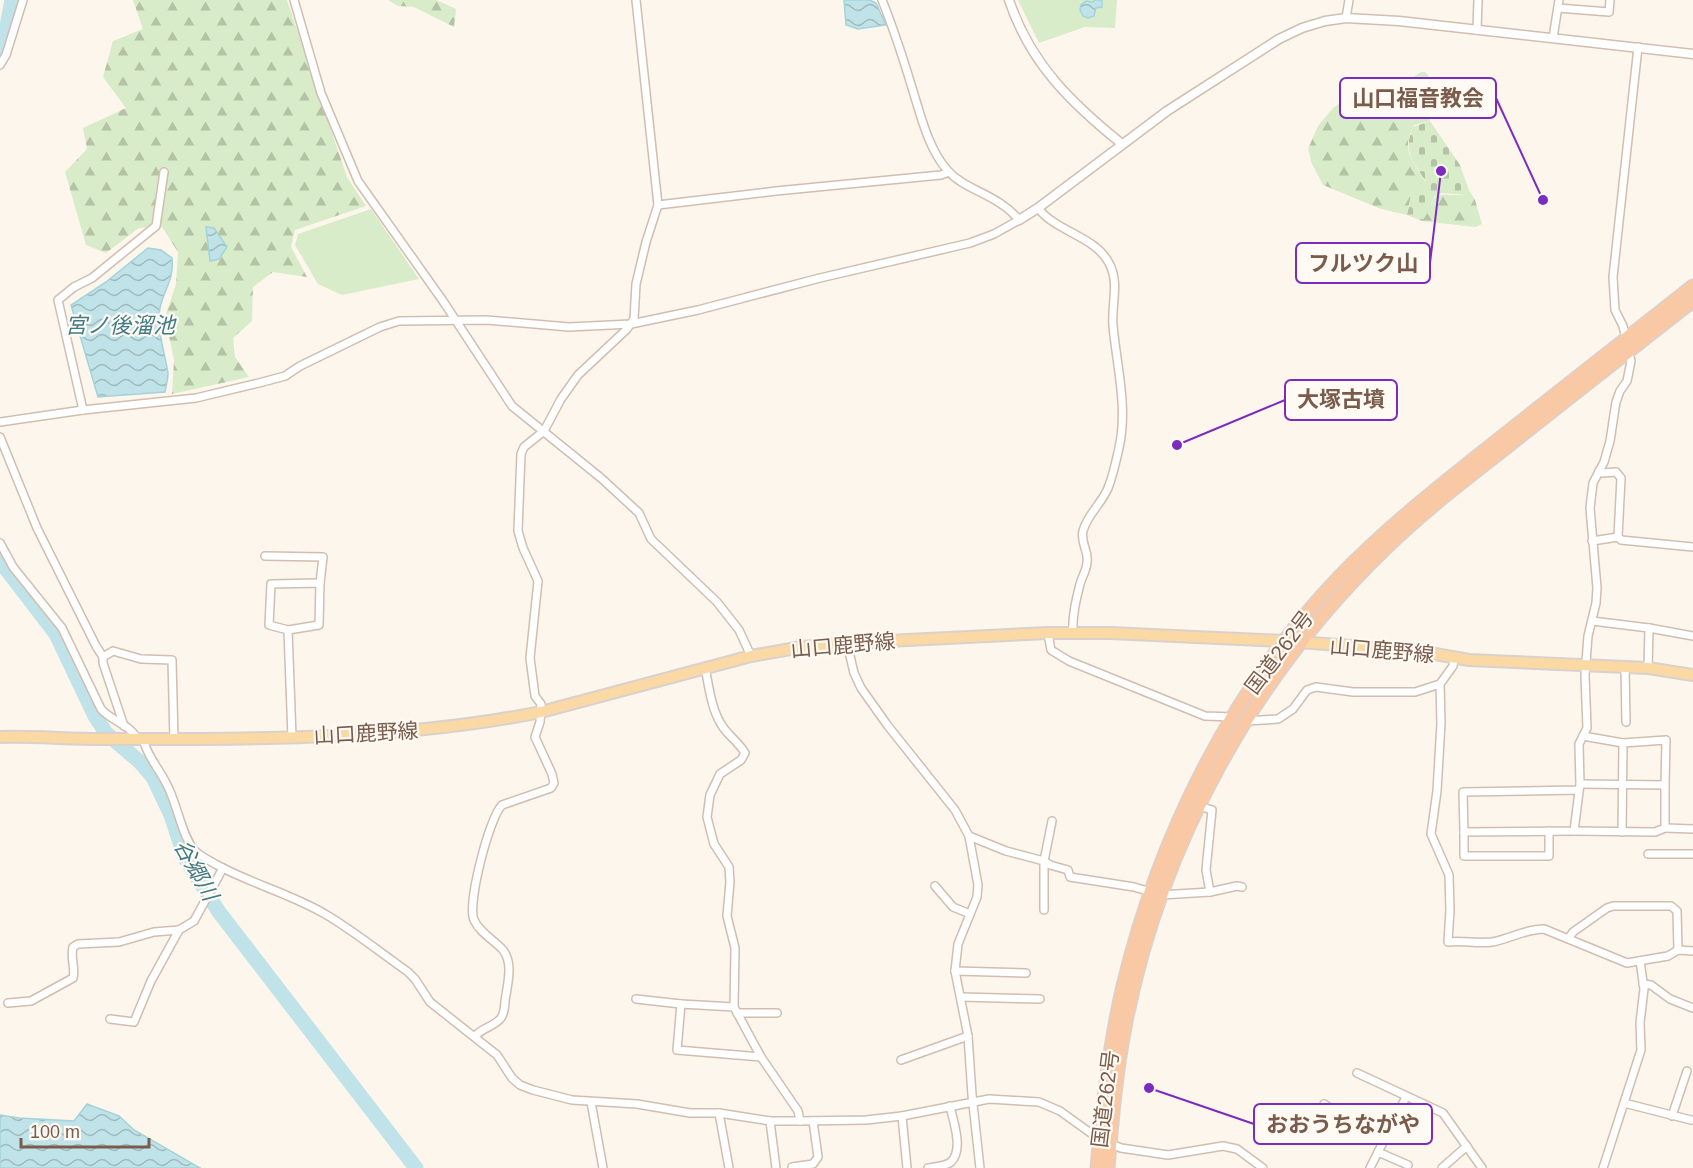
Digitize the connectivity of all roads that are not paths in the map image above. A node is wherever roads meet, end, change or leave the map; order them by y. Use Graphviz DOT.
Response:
graph roads {
  1 [pos="22,0"];
  2 [pos="294,0"];
  3 [pos="636,0"];
  4 [pos="882,0"];
  5 [pos="1009,0"];
  6 [pos="1349,0"];
  7 [pos="1478,0"];
  8 [pos="1610,0"];
  9 [pos="1558,4"];
  10 [pos="1347,18"];
  11 [pos="1477,30"];
  12 [pos="1553,38"];
  13 [pos="1638,47"];
  14 [pos="1693,54"];
  15 [pos="0,65"];
  16 [pos="1122,144"];
  17 [pos="164,172"];
  18 [pos="949,172"];
  19 [pos="658,206"];
  20 [pos="1038,208"];
  21 [pos="1018,220"];
  22 [pos="1693,285"];
  23 [pos="1693,301"];
  24 [pos="455,320"];
  25 [pos="631,324"];
  26 [pos="1627,345"];
  27 [pos="83,410"];
  28 [pos="0,422"];
  29 [pos="544,431"];
  30 [pos="0,437"];
  31 [pos="1599,471"];
  32 [pos="1618,537"];
  33 [pos="1592,541"];
  34 [pos="0,543"];
  35 [pos="1693,548"];
  36 [pos="265,556"];
  37 [pos="320,583"];
  38 [pos="1592,621"];
  39 [pos="1649,628"];
  40 [pos="288,630"];
  41 [pos="1048,633"];
  42 [pos="1073,633"];
  43 [pos="1693,636"];
  44 [pos="1285,641"];
  45 [pos="1299,642"];
  46 [pos="847,643"];
  47 [pos="751,656"];
  48 [pos="103,657"];
  49 [pos="1454,657"];
  50 [pos="1587,664"];
  51 [pos="1624,666"];
  52 [pos="705,668"];
  53 [pos="1648,668"];
  54 [pos="1693,675"];
  55 [pos="1440,684"];
  56 [pos="541,712"];
  57 [pos="1233,717"];
  58 [pos="1246,720"];
  59 [pos="1626,722"];
  60 [pos="124,726"];
  61 [pos="1583,736"];
  62 [pos="0,737"];
  63 [pos="292,737"];
  64 [pos="136,739"];
  65 [pos="174,739"];
  66 [pos="1623,743"];
  67 [pos="1623,784"];
  68 [pos="1665,785"];
  69 [pos="1580,787"];
  70 [pos="1199,806"];
  71 [pos="1052,821"];
  72 [pos="1665,828"];
  73 [pos="1693,829"];
  74 [pos="1549,831"];
  75 [pos="1575,831"];
  76 [pos="1464,832"];
  77 [pos="1622,832"];
  78 [pos="969,836"];
  79 [pos="1648,854"];
  80 [pos="1693,854"];
  81 [pos="1044,861"];
  82 [pos="223,868"];
  83 [pos="935,885"];
  84 [pos="1242,887"];
  85 [pos="1210,892"];
  86 [pos="1156,893"];
  87 [pos="1044,910"];
  88 [pos="970,914"];
  89 [pos="179,930"];
  90 [pos="1569,938"];
  91 [pos="1678,950"];
  92 [pos="1693,951"];
  93 [pos="1640,961"];
  94 [pos="955,971"];
  95 [pos="1026,973"];
  96 [pos="1643,984"];
  97 [pos="961,997"];
  98 [pos="636,999"];
  99 [pos="1040,999"];
  100 [pos="9,1003"];
  101 [pos="681,1004"];
  102 [pos="1693,1008"];
  103 [pos="735,1010"];
  104 [pos="777,1013"];
  105 [pos="110,1019"];
  106 [pos="968,1035"];
  107 [pos="475,1036"];
  108 [pos="761,1057"];
  109 [pos="902,1060"];
  110 [pos="1687,1071"];
  111 [pos="1357,1073"];
  112 [pos="1406,1097"];
  113 [pos="974,1101"];
  114 [pos="591,1102"];
  115 [pos="1624,1103"];
  116 [pos="1324,1104"];
  117 [pos="950,1106"];
  118 [pos="718,1113"];
  119 [pos="902,1116"];
  120 [pos="1672,1116"];
  121 [pos="1691,1120"];
  122 [pos="771,1121"];
  123 [pos="800,1121"];
  124 [pos="813,1121"];
  125 [pos="1388,1135"];
  126 [pos="1105,1142"];
  127 [pos="1467,1146"];
  128 [pos="1378,1152"];
  129 [pos="1408,1165"];
  130 [pos="603,1168"];
  131 [pos="729,1168"];
  132 [pos="776,1168"];
  133 [pos="780,1168"];
  134 [pos="792,1168"];
  135 [pos="908,1168"];
  136 [pos="928,1168"];
  137 [pos="980,1168"];
  138 [pos="1097,1168"];
  139 [pos="1108,1168"];
  140 [pos="1263,1168"];
  141 [pos="1370,1168"];
  142 [pos="1442,1168"];
  143 [pos="1482,1168"];
  144 [pos="1603,1168"];
  1 -- 15 [label="street"];
  2 -- 24 [label="street"];
  3 -- 19 [label="street"];
  4 -- 18 [label="street"];
  5 -- 16 [label="street"];
  6 -- 10 [label="street"];
  7 -- 11 [label="street"];
  8 -- 9 [label="street"];
  9 -- 12 [label="street"];
  10 -- 11 [label="street"];
  10 -- 16 [label="street"];
  11 -- 12 [label="street"];
  12 -- 13 [label="street"];
  13 -- 14 [label="street"];
  13 -- 26 [label="street"];
  16 -- 20 [label="street"];
  17 -- 27 [label="street"];
  18 -- 19 [label="street"];
  18 -- 21 [label="street"];
  19 -- 25 [label="street"];
  20 -- 21 [label="street"];
  20 -- 42 [label="street"];
  21 -- 25 [label="street"];
  22 -- 26 [label="highway, 国道262号"];
  23 -- 26 [label="highway, 国道262号"];
  24 -- 25 [label="street"];
  24 -- 27 [label="street"];
  24 -- 29 [label="street"];
  25 -- 29 [label="street"];
  26 -- 31 [label="street"];
  26 -- 44 [label="highway, 国道262号"];
  26 -- 45 [label="highway, 国道262号"];
  27 -- 28 [label="street"];
  29 -- 47 [label="street"];
  29 -- 56 [label="street"];
  30 -- 48 [label="street"];
  31 -- 32 [label="street"];
  31 -- 33 [label="street"];
  32 -- 33 [label="street"];
  32 -- 35 [label="street"];
  33 -- 38 [label="street"];
  34 -- 60 [label="street"];
  36 -- 37 [label="street"];
  37 -- 40 [label="street"];
  37 -- 40 [label="street"];
  38 -- 39 [label="street"];
  38 -- 50 [label="street"];
  39 -- 43 [label="street"];
  39 -- 53 [label="street"];
  40 -- 63 [label="street"];
  41 -- 42 [label="main road, 山口鹿野線"];
  41 -- 46 [label="main road, 山口鹿野線"];
  41 -- 57 [label="street"];
  42 -- 44 [label="main road, 山口鹿野線"];
  44 -- 45 [label="main road, 山口鹿野線"];
  44 -- 57 [label="highway, 国道262号"];
  45 -- 49 [label="main road, 山口鹿野線"];
  45 -- 58 [label="highway, 国道262号"];
  46 -- 47 [label="main road, 山口鹿野線"];
  46 -- 78 [label="street"];
  47 -- 52 [label="main road, 山口鹿野線"];
  48 -- 60 [label="street"];
  48 -- 65 [label="street"];
  49 -- 50 [label="main road, 山口鹿野線"];
  49 -- 55 [label="street"];
  50 -- 51 [label="main road, 山口鹿野線"];
  50 -- 61 [label="street"];
  51 -- 53 [label="main road, 山口鹿野線"];
  51 -- 59 [label="street"];
  52 -- 56 [label="main road, 山口鹿野線"];
  52 -- 103 [label="street"];
  53 -- 54 [label="main road, 山口鹿野線"];
  55 -- 58 [label="street"];
  55 -- 90 [label="street"];
  56 -- 63 [label="main road, 山口鹿野線"];
  56 -- 107 [label="street"];
  57 -- 86 [label="highway, 国道262号"];
  58 -- 70 [label="highway, 国道262号"];
  60 -- 64 [label="street"];
  61 -- 66 [label="street"];
  61 -- 69 [label="street"];
  62 -- 64 [label="main road, 山口鹿野線"];
  63 -- 65 [label="main road, 山口鹿野線"];
  64 -- 65 [label="main road, 山口鹿野線"];
  64 -- 82 [label="street"];
  66 -- 67 [label="street"];
  66 -- 68 [label="street"];
  67 -- 68 [label="street"];
  67 -- 69 [label="street"];
  67 -- 77 [label="street"];
  68 -- 72 [label="street"];
  69 -- 75 [label="street"];
  69 -- 76 [label="street"];
  70 -- 85 [label="street"];
  70 -- 86 [label="highway, 国道262号"];
  71 -- 81 [label="street"];
  72 -- 73 [label="street"];
  72 -- 77 [label="street"];
  74 -- 75 [label="street"];
  74 -- 76 [label="street"];
  74 -- 76 [label="street"];
  75 -- 77 [label="street"];
  78 -- 81 [label="street"];
  78 -- 88 [label="street"];
  79 -- 80 [label="street"];
  81 -- 86 [label="street"];
  81 -- 87 [label="street"];
  82 -- 89 [label="street"];
  82 -- 107 [label="street"];
  83 -- 88 [label="street"];
  84 -- 85 [label="street"];
  85 -- 86 [label="street"];
  86 -- 126 [label="highway, 国道262号"];
  88 -- 94 [label="street"];
  89 -- 100 [label="street"];
  89 -- 105 [label="street"];
  90 -- 91 [label="street"];
  90 -- 93 [label="street"];
  91 -- 92 [label="street"];
  91 -- 93 [label="street"];
  93 -- 96 [label="street"];
  94 -- 95 [label="street"];
  94 -- 97 [label="street"];
  96 -- 102 [label="street"];
  96 -- 115 [label="street"];
  97 -- 99 [label="street"];
  97 -- 106 [label="street"];
  98 -- 101 [label="street"];
  101 -- 103 [label="street"];
  101 -- 108 [label="street"];
  103 -- 104 [label="street"];
  103 -- 108 [label="street"];
  106 -- 109 [label="street"];
  106 -- 113 [label="street"];
  107 -- 114 [label="street"];
  108 -- 123 [label="street"];
  110 -- 120 [label="street"];
  111 -- 112 [label="street"];
  112 -- 125 [label="street"];
  112 -- 127 [label="street"];
  113 -- 117 [label="street"];
  113 -- 126 [label="street"];
  113 -- 137 [label="street"];
  114 -- 118 [label="street"];
  114 -- 130 [label="street"];
  115 -- 120 [label="street"];
  115 -- 144 [label="street"];
  116 -- 125 [label="street"];
  117 -- 119 [label="street"];
  117 -- 136 [label="street"];
  118 -- 122 [label="street"];
  118 -- 131 [label="street"];
  119 -- 124 [label="street"];
  119 -- 135 [label="street"];
  120 -- 121 [label="street"];
  122 -- 123 [label="street"];
  122 -- 132 [label="street"];
  123 -- 124 [label="street"];
  124 -- 134 [label="street"];
  125 -- 128 [label="street"];
  126 -- 138 [label="highway, 国道262号"];
  126 -- 139 [label="highway, 国道262号"];
  126 -- 140 [label="street"];
  127 -- 142 [label="street"];
  127 -- 143 [label="street"];
  128 -- 129 [label="street"];
  128 -- 141 [label="street"];
  133 -- 134 [label="street"];
}
